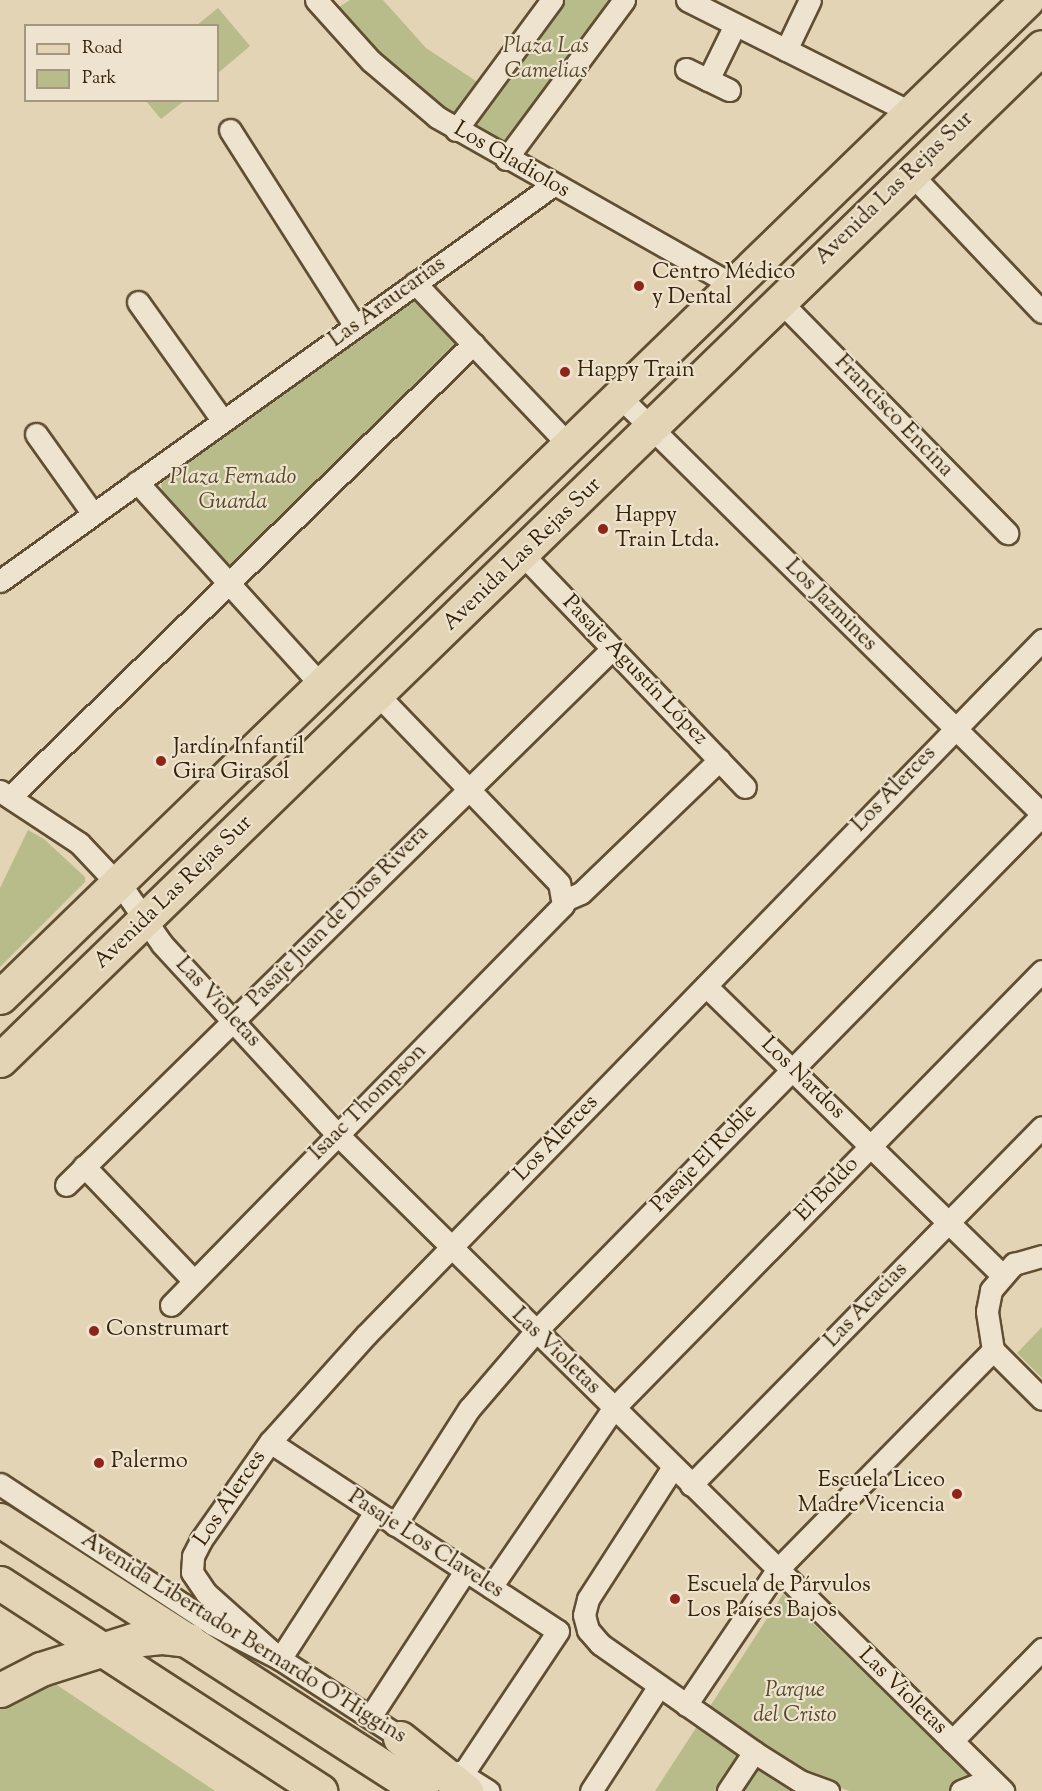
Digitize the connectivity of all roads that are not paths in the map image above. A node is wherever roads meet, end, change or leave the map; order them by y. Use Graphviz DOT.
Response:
graph roads {
  1 [pos="316,0"];
  2 [pos="552,0"];
  3 [pos="624,0"];
  4 [pos="687,0"];
  5 [pos="810,0"];
  6 [pos="1027,0"];
  7 [pos="735,25"];
  8 [pos="786,50"];
  9 [pos="1041,50"];
  10 [pos="687,69"];
  11 [pos="708,80"];
  12 [pos="729,90"];
  13 [pos="912,113"];
  14 [pos="230,130"];
  15 [pos="456,130"];
  16 [pos="506,159"];
  17 [pos="911,174"];
  18 [pos="553,185"];
  19 [pos="415,283"];
  20 [pos="734,286"];
  21 [pos="780,301"];
  22 [pos="138,302"];
  23 [pos="1042,312"];
  24 [pos="355,326"];
  25 [pos="473,344"];
  26 [pos="619,396"];
  27 [pos="223,421"];
  28 [pos="653,429"];
  29 [pos="36,434"];
  30 [pos="569,445"];
  31 [pos="137,482"];
  32 [pos="93,513"];
  33 [pos="1007,533"];
  34 [pos="523,555"];
  35 [pos="0,580"];
  36 [pos="227,582"];
  37 [pos="1042,640"];
  38 [pos="612,649"];
  39 [pos="323,687"];
  40 [pos="378,695"];
  41 [pos="955,730"];
  42 [pos="719,760"];
  43 [pos="745,787"];
  44 [pos="469,788"];
  45 [pos="5,794"];
  46 [pos="1042,815"];
  47 [pos="123,889"];
  48 [pos="565,900"];
  49 [pos="146,921"];
  50 [pos="105,959"];
  51 [pos="1042,971"];
  52 [pos="706,986"];
  53 [pos="0,997"];
  54 [pos="234,1022"];
  55 [pos="0,1060"];
  56 [pos="793,1070"];
  57 [pos="1042,1127"];
  58 [pos="337,1134"];
  59 [pos="870,1146"];
  60 [pos="84,1166"];
  61 [pos="66,1185"];
  62 [pos="948,1223"];
  63 [pos="450,1249"];
  64 [pos="1042,1256"];
  65 [pos="1001,1274"];
  66 [pos="194,1281"];
  67 [pos="171,1305"];
  68 [pos="535,1332"];
  69 [pos="993,1350"];
  70 [pos="1042,1399"];
  71 [pos="613,1409"];
  72 [pos="270,1442"];
  73 [pos="673,1467"];
  74 [pos="0,1484"];
  75 [pos="691,1485"];
  76 [pos="375,1512"];
  77 [pos="0,1520"];
  78 [pos="395,1525"];
  79 [pos="777,1570"];
  80 [pos="465,1571"];
  81 [pos="0,1583"];
  82 [pos="491,1587"];
  83 [pos="584,1622"];
  84 [pos="558,1631"];
  85 [pos="195,1641"];
  86 [pos="102,1649"];
  87 [pos="1042,1649"];
  88 [pos="280,1659"];
  89 [pos="659,1686"];
  90 [pos="0,1690"];
  91 [pos="686,1705"];
  92 [pos="370,1717"];
  93 [pos="400,1738"];
  94 [pos="952,1741"];
  95 [pos="754,1752"];
  96 [pos="464,1783"];
  97 [pos="998,1788"];
  98 [pos="320,1791"];
  99 [pos="421,1791"];
  100 [pos="488,1791"];
  101 [pos="591,1791"];
  102 [pos="728,1791"];
  103 [pos="828,1791"];
  104 [pos="961,1791"];
  1 -- 15 [label="street, Los Gladiolos"];
  2 -- 15 [label="street"];
  3 -- 16 [label="street"];
  4 -- 7 [label="street"];
  5 -- 8 [label="street"];
  6 -- 13 [label="main road, Avenida Las Rejas Sur"];
  7 -- 8 [label="street"];
  7 -- 11 [label="street"];
  8 -- 13 [label="street"];
  9 -- 17 [label="main road, Avenida Las Rejas Sur"];
  10 -- 11 [label="street"];
  11 -- 12 [label="street"];
  13 -- 20 [label="main road, Avenida Las Rejas Sur"];
  14 -- 24 [label="street"];
  15 -- 16 [label="street, Los Gladiolos"];
  16 -- 18 [label="street, Los Gladiolos"];
  17 -- 21 [label="main road, Avenida Las Rejas Sur"];
  17 -- 23 [label="street"];
  18 -- 19 [label="street, Las Araucarias"];
  18 -- 20 [label="street, Los Gladiolos"];
  19 -- 24 [label="street, Las Araucarias"];
  19 -- 25 [label="street"];
  20 -- 26 [label="main road, Avenida Las Rejas Sur"];
  21 -- 28 [label="main road, Avenida Las Rejas Sur"];
  21 -- 33 [label="street, Francisco Encina"];
  22 -- 27 [label="street"];
  24 -- 27 [label="street, Las Araucarias"];
  25 -- 30 [label="street"];
  25 -- 36 [label="street"];
  26 -- 28 [label="street, Los Jazmines"];
  26 -- 30 [label="main road, Avenida Las Rejas Sur"];
  27 -- 31 [label="street, Las Araucarias"];
  28 -- 34 [label="main road, Avenida Las Rejas Sur"];
  28 -- 41 [label="street, Los Jazmines"];
  29 -- 32 [label="street"];
  30 -- 39 [label="main road, Avenida Las Rejas Sur"];
  31 -- 32 [label="street, Las Araucarias"];
  31 -- 36 [label="street"];
  32 -- 35 [label="street, Las Araucarias"];
  34 -- 38 [label="street, Pasaje Agustín López"];
  34 -- 40 [label="main road, Avenida Las Rejas Sur"];
  36 -- 39 [label="street"];
  36 -- 45 [label="street"];
  37 -- 41 [label="street, Los Alerces"];
  38 -- 42 [label="street, Pasaje Agustín López"];
  38 -- 44 [label="street, Pasaje Juan de Dios Rivera"];
  39 -- 47 [label="main road, Avenida Las Rejas Sur"];
  40 -- 44 [label="street"];
  40 -- 49 [label="main road, Avenida Las Rejas Sur"];
  41 -- 46 [label="street, Los Jazmines"];
  41 -- 52 [label="street, Los Alerces"];
  42 -- 43 [label="street, Pasaje Agustín López"];
  42 -- 48 [label="street, Isaac Thompson"];
  44 -- 48 [label="street"];
  44 -- 54 [label="street, Pasaje Juan de Dios Rivera"];
  45 -- 47 [label="street, Las Violetas"];
  46 -- 56 [label="street, Pasaje El Roble"];
  47 -- 49 [label="street, Las Violetas"];
  47 -- 50 [label="main road"];
  47 -- 53 [label="main road, Avenida Las Rejas Sur"];
  48 -- 58 [label="street, Isaac Thompson"];
  49 -- 50 [label="main road, Avenida Las Rejas Sur"];
  49 -- 54 [label="street, Las Violetas"];
  50 -- 55 [label="main road, Avenida Las Rejas Sur"];
  51 -- 59 [label="street, El Boldo"];
  52 -- 56 [label="street, Los Nardos"];
  52 -- 63 [label="street, Los Alerces"];
  54 -- 58 [label="street, Las Violetas"];
  54 -- 60 [label="street, Pasaje Juan de Dios Rivera"];
  56 -- 59 [label="street, Los Nardos"];
  56 -- 68 [label="street, Pasaje El Roble"];
  57 -- 62 [label="street, Las Acacias"];
  58 -- 63 [label="street, Las Violetas"];
  58 -- 66 [label="street, Isaac Thompson"];
  59 -- 62 [label="street, Los Nardos"];
  59 -- 71 [label="street, El Boldo"];
  60 -- 61 [label="street, Pasaje Juan de Dios Rivera"];
  60 -- 66 [label="street"];
  62 -- 65 [label="street, Los Nardos"];
  62 -- 75 [label="street, Las Acacias"];
  63 -- 68 [label="street, Las Violetas"];
  63 -- 72 [label="street, Los Alerces"];
  64 -- 65 [label="street"];
  65 -- 69 [label="street"];
  66 -- 67 [label="street, Isaac Thompson"];
  68 -- 71 [label="street, Las Violetas"];
  68 -- 78 [label="street, Pasaje El Roble"];
  69 -- 70 [label="street"];
  69 -- 79 [label="street"];
  71 -- 73 [label="street, Las Violetas"];
  71 -- 82 [label="street, El Boldo"];
  72 -- 76 [label="street, Pasaje Los Claveles"];
  72 -- 88 [label="street, Los Alerces"];
  73 -- 75 [label="street, Las Violetas"];
  73 -- 83 [label="street"];
  74 -- 88 [label="street, Avenida Libertador Bernardo O'Higgins"];
  75 -- 79 [label="street, Las Violetas"];
  76 -- 78 [label="street, Pasaje Los Claveles"];
  76 -- 88 [label="street"];
  77 -- 85 [label="main road, Avenida Libertador Bernardo O'Higgins"];
  78 -- 80 [label="street, Pasaje Los Claveles"];
  79 -- 91 [label="street"];
  79 -- 94 [label="street, Las Violetas"];
  80 -- 82 [label="street, Pasaje Los Claveles"];
  80 -- 92 [label="street"];
  81 -- 86 [label="main road"];
  82 -- 84 [label="street, Pasaje Los Claveles"];
  83 -- 84 [label="street"];
  83 -- 89 [label="street"];
  84 -- 96 [label="street"];
  85 -- 86 [label="main road"];
  85 -- 99 [label="main road, Avenida Libertador Bernardo O'Higgins"];
  86 -- 90 [label="main road"];
  86 -- 98 [label="main road"];
  87 -- 94 [label="street"];
  88 -- 92 [label="street, Avenida Libertador Bernardo O'Higgins"];
  89 -- 91 [label="street"];
  89 -- 101 [label="street"];
  91 -- 95 [label="street"];
  92 -- 93 [label="street, Avenida Libertador Bernardo O'Higgins"];
  93 -- 96 [label="main road"];
  94 -- 97 [label="street, Las Violetas"];
  95 -- 102 [label="street"];
  95 -- 103 [label="street"];
  96 -- 100 [label="street"];
  97 -- 104 [label="street"];
}
